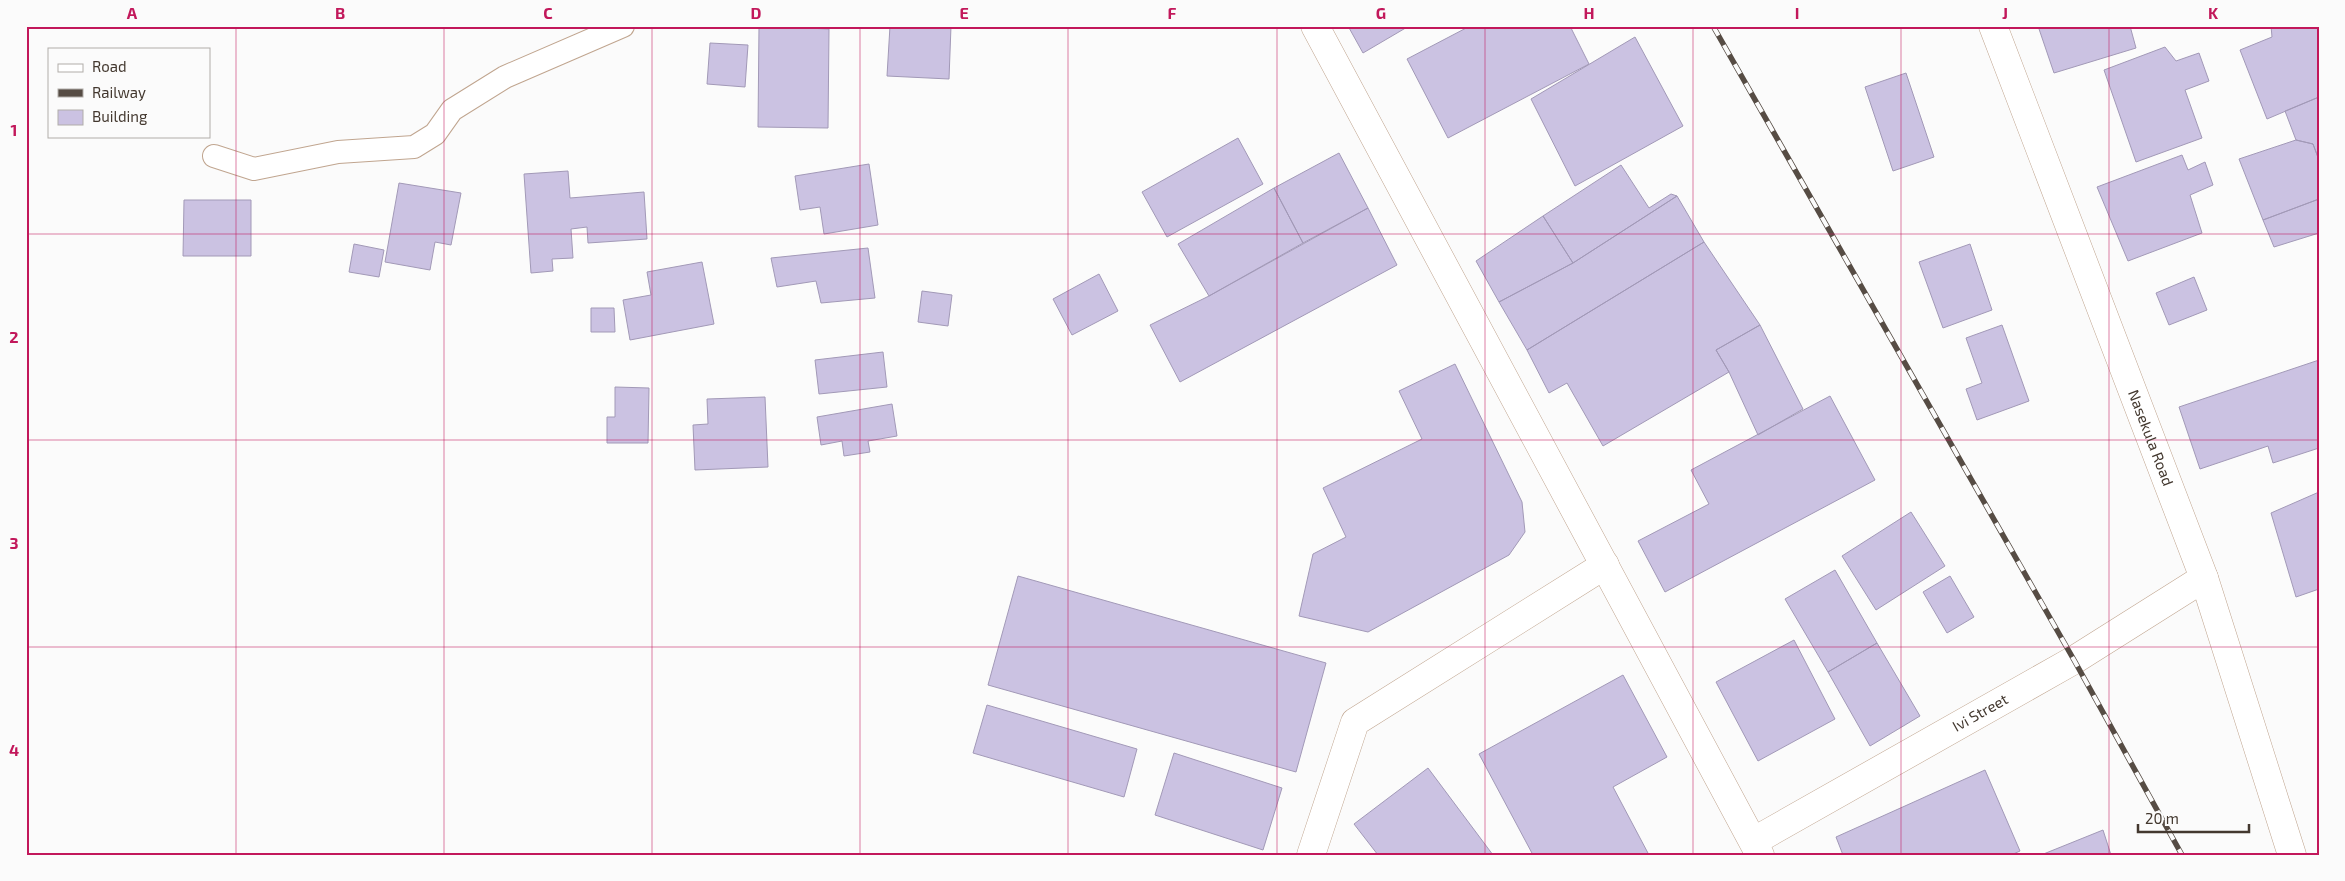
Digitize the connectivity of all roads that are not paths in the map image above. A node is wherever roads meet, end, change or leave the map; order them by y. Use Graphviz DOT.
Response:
graph roads {
  1 [pos="622,26"];
  2 [pos="1315,26"];
  3 [pos="1993,26"];
  4 [pos="214,156"];
  5 [pos="1605,566"];
  6 [pos="2204,578"];
  7 [pos="1757,848"];
  8 [pos="1311,855"];
  9 [pos="2292,855"];
  1 -- 4 [label="lane"];
  2 -- 5 [label="street"];
  3 -- 6 [label="street, Nasekula Road"];
  5 -- 7 [label="street"];
  5 -- 8 [label="street"];
  6 -- 7 [label="street, Ivi Street"];
  6 -- 9 [label="street, Nasekula Road"];
}
